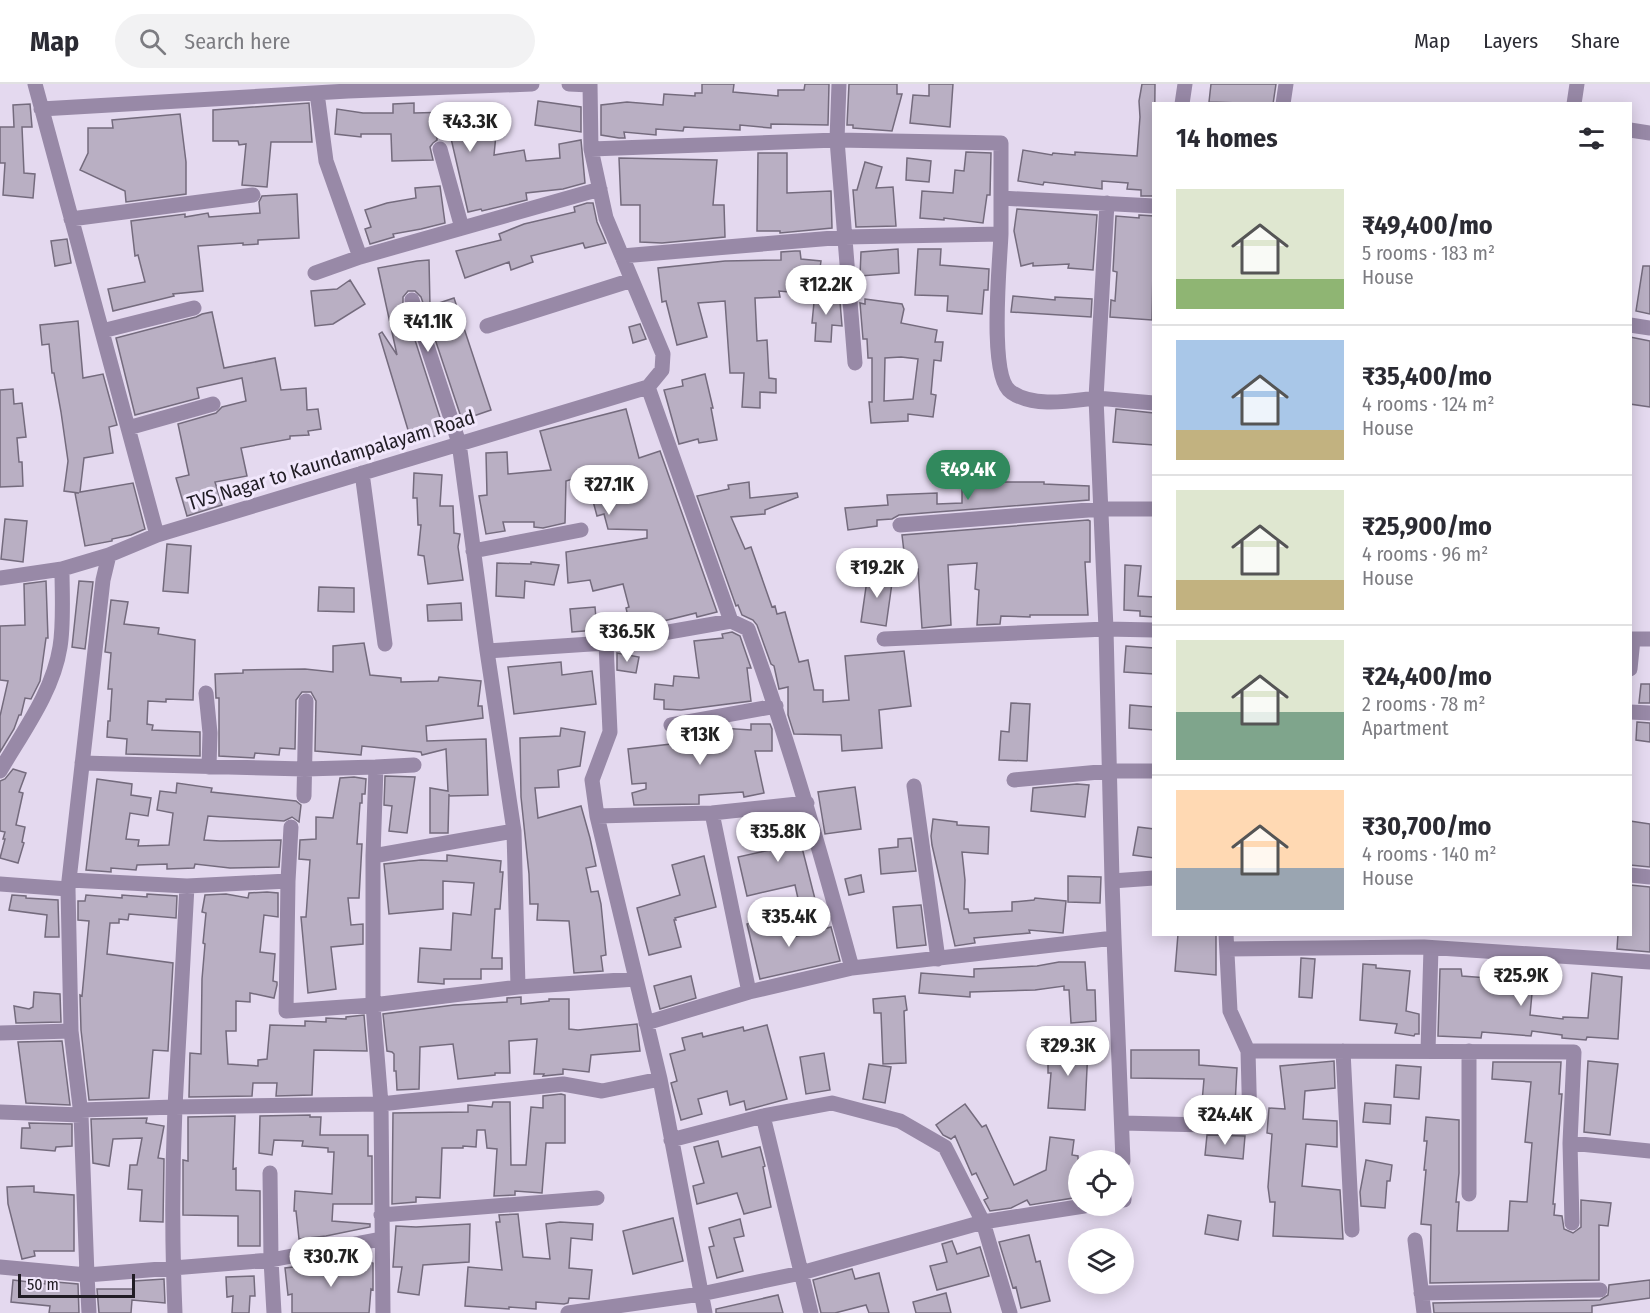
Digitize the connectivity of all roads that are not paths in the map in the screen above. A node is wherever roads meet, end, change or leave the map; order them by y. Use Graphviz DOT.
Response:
graph roads {
  1 [pos="34,84"];
  2 [pos="532,84"];
  3 [pos="569,84"];
  4 [pos="590,84"];
  5 [pos="839,84"];
  6 [pos="1185,84"];
  7 [pos="1286,84"];
  8 [pos="1577,84"];
  9 [pos="490,85"];
  10 [pos="394,87"];
  11 [pos="317,93"];
  12 [pos="1182,102"];
  13 [pos="1283,102"];
  14 [pos="1574,102"];
  15 [pos="41,109"];
  16 [pos="1632,130"];
  17 [pos="1650,133"];
  18 [pos="837,140"];
  19 [pos="440,148"];
  20 [pos="591,149"];
  21 [pos="600,189"];
  22 [pos="253,195"];
  23 [pos="1001,198"];
  24 [pos="1107,203"];
  25 [pos="1152,206"];
  26 [pos="71,219"];
  27 [pos="462,228"];
  28 [pos="1001,234"];
  29 [pos="845,237"];
  30 [pos="622,256"];
  31 [pos="360,257"];
  32 [pos="315,273"];
  33 [pos="632,280"];
  34 [pos="412,300"];
  35 [pos="194,308"];
  36 [pos="1632,325"];
  37 [pos="487,326"];
  38 [pos="1650,328"];
  39 [pos="102,331"];
  40 [pos="855,363"];
  41 [pos="648,387"];
  42 [pos="1096,398"];
  43 [pos="1152,403"];
  44 [pos="213,404"];
  45 [pos="128,428"];
  46 [pos="459,443"];
  47 [pos="362,473"];
  48 [pos="1101,509"];
  49 [pos="1152,509"];
  50 [pos="900,525"];
  51 [pos="581,530"];
  52 [pos="157,535"];
  53 [pos="473,551"];
  54 [pos="110,555"];
  55 [pos="62,569"];
  56 [pos="0,578"];
  57 [pos="731,621"];
  58 [pos="1106,629"];
  59 [pos="1152,630"];
  60 [pos="884,639"];
  61 [pos="1632,639"];
  62 [pos="1650,639"];
  63 [pos="606,643"];
  64 [pos="385,644"];
  65 [pos="487,651"];
  66 [pos="206,693"];
  67 [pos="306,701"];
  68 [pos="776,706"];
  69 [pos="1632,712"];
  70 [pos="1650,713"];
  71 [pos="671,725"];
  72 [pos="82,763"];
  73 [pos="414,765"];
  74 [pos="209,767"];
  75 [pos="376,767"];
  76 [pos="305,769"];
  77 [pos="0,771"];
  78 [pos="1110,771"];
  79 [pos="1152,771"];
  80 [pos="1014,780"];
  81 [pos="914,786"];
  82 [pos="304,796"];
  83 [pos="807,803"];
  84 [pos="712,813"];
  85 [pos="597,816"];
  86 [pos="291,827"];
  87 [pos="514,831"];
  88 [pos="373,856"];
  89 [pos="1632,875"];
  90 [pos="1650,877"];
  91 [pos="1152,878"];
  92 [pos="288,881"];
  93 [pos="1112,881"];
  94 [pos="0,884"];
  95 [pos="69,885"];
  96 [pos="187,886"];
  97 [pos="1114,938"];
  98 [pos="1227,942"];
  99 [pos="1426,943"];
  100 [pos="938,959"];
  101 [pos="1650,962"];
  102 [pos="852,968"];
  103 [pos="636,979"];
  104 [pos="518,987"];
  105 [pos="749,992"];
  106 [pos="373,1005"];
  107 [pos="646,1023"];
  108 [pos="71,1031"];
  109 [pos="0,1033"];
  110 [pos="1248,1051"];
  111 [pos="1343,1051"];
  112 [pos="1428,1051"];
  113 [pos="1469,1052"];
  114 [pos="660,1079"];
  115 [pos="381,1104"];
  116 [pos="176,1107"];
  117 [pos="81,1112"];
  118 [pos="0,1113"];
  119 [pos="763,1116"];
  120 [pos="1122,1123"];
  121 [pos="671,1140"];
  122 [pos="1570,1143"];
  123 [pos="1123,1150"];
  124 [pos="1650,1151"];
  125 [pos="270,1173"];
  126 [pos="1469,1194"];
  127 [pos="597,1198"];
  128 [pos="1068,1209"];
  129 [pos="381,1215"];
  130 [pos="983,1222"];
  131 [pos="1572,1223"];
  132 [pos="1352,1230"];
  133 [pos="381,1239"];
  134 [pos="1415,1240"];
  135 [pos="271,1260"];
  136 [pos="0,1267"];
  137 [pos="173,1268"];
  138 [pos="801,1273"];
  139 [pos="87,1275"];
  140 [pos="1600,1290"];
  141 [pos="1421,1293"];
  142 [pos="701,1294"];
  143 [pos="89,1313"];
  144 [pos="175,1313"];
  145 [pos="274,1313"];
  146 [pos="383,1313"];
  147 [pos="568,1313"];
  148 [pos="705,1313"];
  149 [pos="811,1313"];
  150 [pos="1010,1313"];
  151 [pos="1424,1313"];
  1 -- 15 [label="street"];
  2 -- 9 [label="street"];
  3 -- 4 [label="street"];
  4 -- 20 [label="street"];
  5 -- 18 [label="street"];
  6 -- 12 [label="street"];
  7 -- 13 [label="street"];
  8 -- 14 [label="street"];
  9 -- 10 [label="street"];
  10 -- 11 [label="street"];
  11 -- 15 [label="street"];
  11 -- 31 [label="street"];
  15 -- 26 [label="street"];
  16 -- 17 [label="street"];
  18 -- 20 [label="street"];
  18 -- 23 [label="street"];
  18 -- 29 [label="street"];
  19 -- 27 [label="street"];
  20 -- 21 [label="street"];
  21 -- 27 [label="street"];
  21 -- 30 [label="street"];
  22 -- 26 [label="street"];
  23 -- 24 [label="street"];
  23 -- 28 [label="street"];
  24 -- 25 [label="street"];
  24 -- 42 [label="street"];
  26 -- 39 [label="street"];
  27 -- 31 [label="street"];
  28 -- 29 [label="street"];
  28 -- 42 [label="street"];
  29 -- 30 [label="street"];
  29 -- 40 [label="street"];
  30 -- 33 [label="street"];
  31 -- 32 [label="street"];
  33 -- 37 [label="street"];
  33 -- 41 [label="street"];
  34 -- 46 [label="street"];
  35 -- 39 [label="street"];
  36 -- 38 [label="street"];
  39 -- 45 [label="street"];
  41 -- 46 [label="street, TVS Nagar to Kaundampalayam Road"];
  41 -- 57 [label="street"];
  42 -- 43 [label="street"];
  42 -- 48 [label="street"];
  44 -- 45 [label="street"];
  45 -- 52 [label="street"];
  46 -- 47 [label="street, TVS Nagar to Kaundampalayam Road"];
  46 -- 53 [label="street"];
  47 -- 52 [label="street, TVS Nagar to Kaundampalayam Road"];
  47 -- 64 [label="street"];
  48 -- 49 [label="street"];
  48 -- 50 [label="street"];
  48 -- 58 [label="street"];
  51 -- 53 [label="street"];
  52 -- 54 [label="street, TVS Nagar to Kaundampalayam Road"];
  53 -- 65 [label="street"];
  54 -- 55 [label="street, TVS Nagar to Kaundampalayam Road"];
  54 -- 72 [label="street"];
  55 -- 56 [label="street, TVS Nagar to Kaundampalayam Road"];
  55 -- 77 [label="street"];
  57 -- 63 [label="street"];
  57 -- 68 [label="street"];
  58 -- 59 [label="street"];
  58 -- 60 [label="street"];
  58 -- 78 [label="street"];
  61 -- 62 [label="street"];
  63 -- 65 [label="street"];
  63 -- 85 [label="street"];
  65 -- 87 [label="street"];
  66 -- 74 [label="street"];
  67 -- 76 [label="street"];
  68 -- 71 [label="street"];
  68 -- 83 [label="street"];
  69 -- 70 [label="street"];
  72 -- 74 [label="street"];
  72 -- 95 [label="street"];
  73 -- 75 [label="street"];
  74 -- 76 [label="street"];
  75 -- 76 [label="street"];
  75 -- 88 [label="street"];
  76 -- 82 [label="street"];
  78 -- 79 [label="street"];
  78 -- 80 [label="street"];
  78 -- 93 [label="street"];
  81 -- 100 [label="street"];
  83 -- 84 [label="street"];
  83 -- 102 [label="street"];
  84 -- 85 [label="street"];
  84 -- 105 [label="street"];
  85 -- 103 [label="street"];
  86 -- 92 [label="street"];
  87 -- 88 [label="street"];
  87 -- 104 [label="street"];
  88 -- 106 [label="street"];
  89 -- 90 [label="street"];
  91 -- 93 [label="street"];
  92 -- 96 [label="street"];
  92 -- 106 [label="street"];
  93 -- 97 [label="street"];
  94 -- 95 [label="street"];
  95 -- 96 [label="street"];
  95 -- 108 [label="street"];
  96 -- 116 [label="street"];
  97 -- 100 [label="street"];
  97 -- 120 [label="street"];
  98 -- 99 [label="street"];
  98 -- 110 [label="street"];
  99 -- 101 [label="street"];
  99 -- 112 [label="street"];
  100 -- 102 [label="street"];
  102 -- 105 [label="street"];
  103 -- 104 [label="street"];
  103 -- 107 [label="street"];
  104 -- 106 [label="street"];
  105 -- 107 [label="street"];
  106 -- 115 [label="street"];
  107 -- 114 [label="street"];
  108 -- 109 [label="street"];
  108 -- 117 [label="street"];
  110 -- 111 [label="street"];
  110 -- 120 [label="street"];
  111 -- 112 [label="street"];
  111 -- 132 [label="street"];
  112 -- 113 [label="street"];
  113 -- 122 [label="street"];
  113 -- 126 [label="street"];
  114 -- 115 [label="street"];
  114 -- 121 [label="street"];
  115 -- 116 [label="street"];
  115 -- 129 [label="street"];
  116 -- 117 [label="street"];
  116 -- 137 [label="street"];
  117 -- 118 [label="street"];
  117 -- 139 [label="street"];
  119 -- 121 [label="street"];
  119 -- 130 [label="street"];
  119 -- 138 [label="street"];
  120 -- 123 [label="street"];
  121 -- 142 [label="street"];
  122 -- 124 [label="street"];
  122 -- 131 [label="street"];
  125 -- 135 [label="street"];
  127 -- 129 [label="street"];
  128 -- 130 [label="street"];
  129 -- 133 [label="street"];
  130 -- 138 [label="street"];
  130 -- 150 [label="street"];
  133 -- 135 [label="street"];
  133 -- 146 [label="street"];
  134 -- 141 [label="street"];
  135 -- 137 [label="street"];
  135 -- 145 [label="street"];
  136 -- 139 [label="street"];
  137 -- 139 [label="street"];
  137 -- 144 [label="street"];
  138 -- 142 [label="street"];
  138 -- 149 [label="street"];
  139 -- 143 [label="street"];
  140 -- 141 [label="street"];
  141 -- 151 [label="street"];
  142 -- 147 [label="street"];
  142 -- 148 [label="street"];
}
